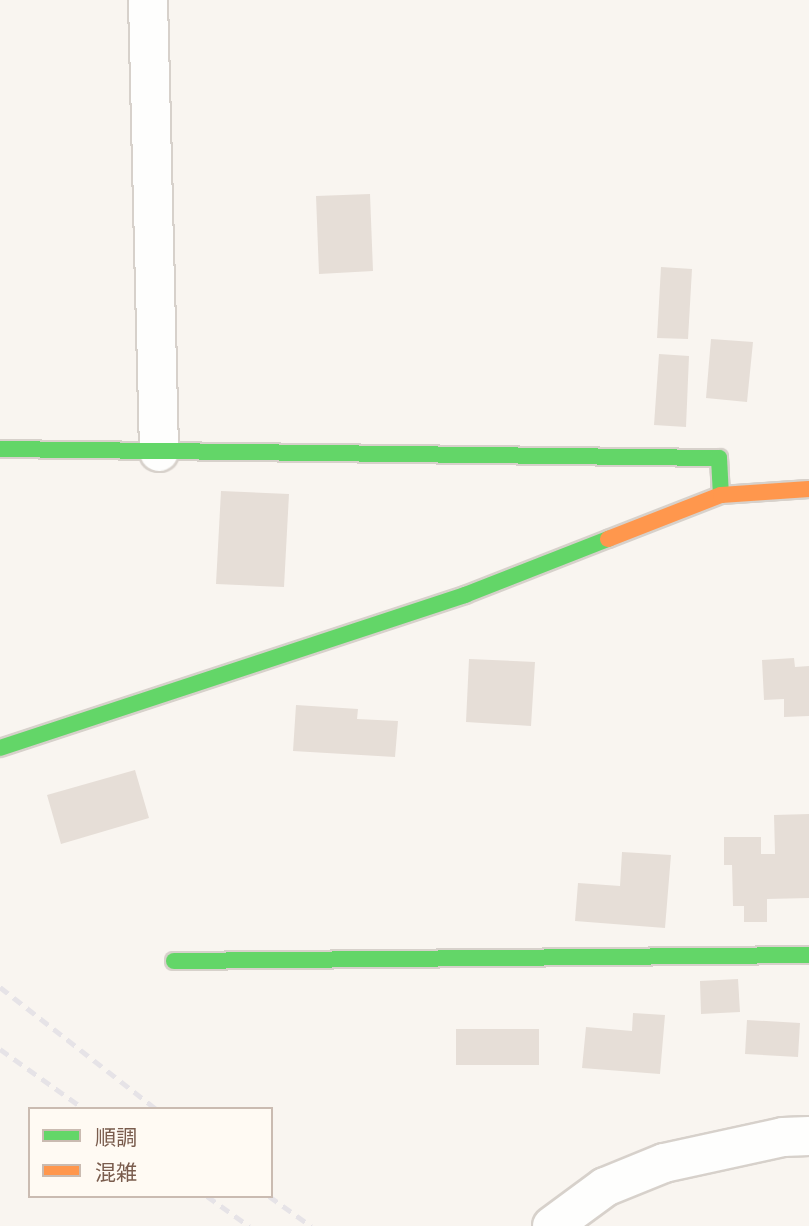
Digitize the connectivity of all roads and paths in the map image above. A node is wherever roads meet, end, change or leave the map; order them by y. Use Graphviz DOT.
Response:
graph roads {
  1 [pos="148,0"];
  2 [pos="0,449"];
  3 [pos="159,452"];
  4 [pos="809,489"];
  5 [pos="721,495"];
  6 [pos="0,748"];
  7 [pos="809,955"];
  8 [pos="174,961"];
  9 [pos="809,1136"];
  10 [pos="552,1226"];
  1 -- 3 [label="street"];
  2 -- 3 [label="street"];
  3 -- 5 [label="street"];
  4 -- 5 [label="street"];
  5 -- 6 [label="street"];
  7 -- 8 [label="street"];
  9 -- 10 [label="street"];
}
